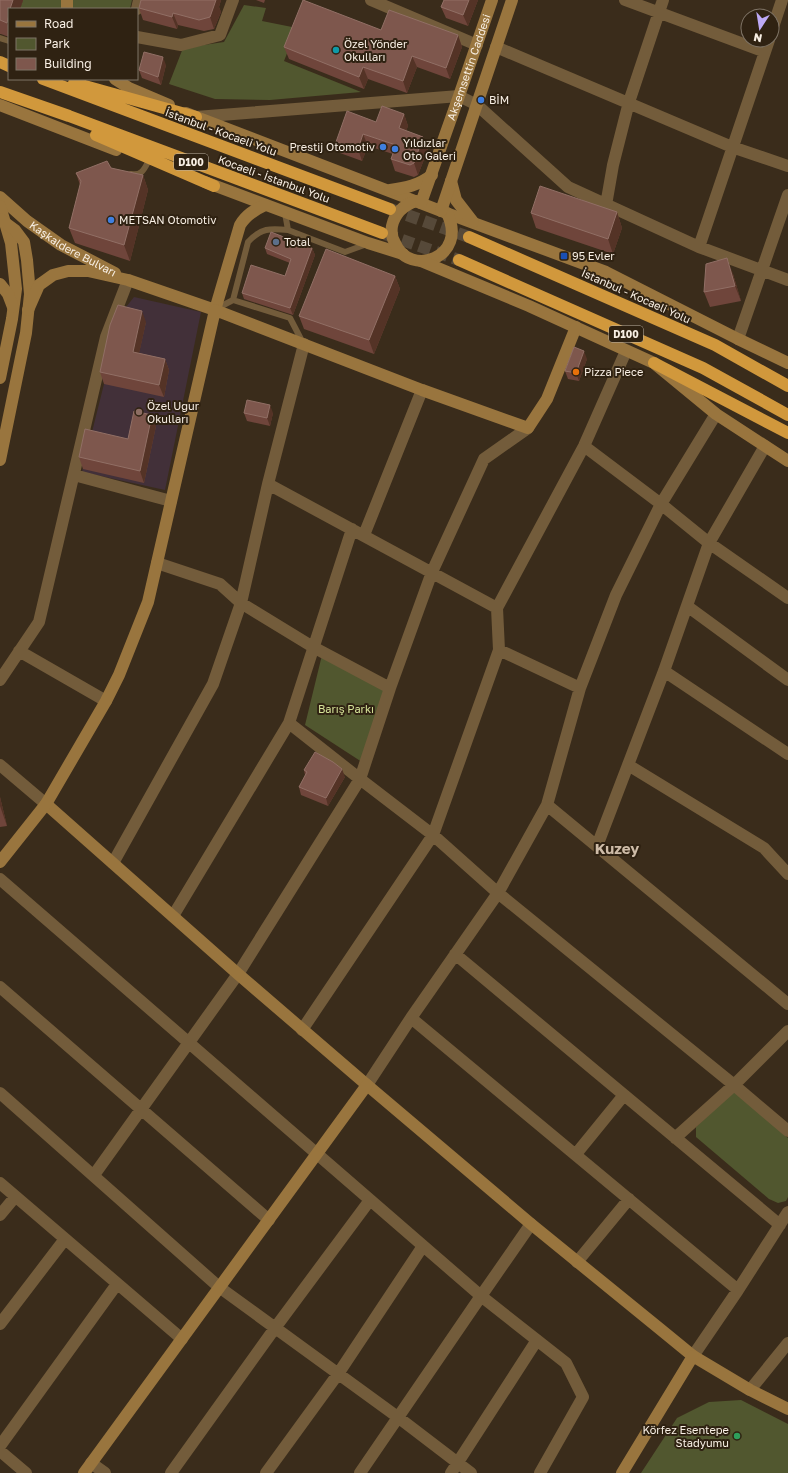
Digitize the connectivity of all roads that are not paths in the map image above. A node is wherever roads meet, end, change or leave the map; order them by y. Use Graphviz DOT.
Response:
graph roads {
  1 [pos="233,0"];
  2 [pos="371,0"];
  3 [pos="492,0"];
  4 [pos="512,0"];
  5 [pos="625,0"];
  6 [pos="663,0"];
  7 [pos="659,13"];
  8 [pos="138,37"];
  9 [pos="740,38"];
  10 [pos="477,45"];
  11 [pos="496,47"];
  12 [pos="766,48"];
  13 [pos="46,80"];
  14 [pos="62,80"];
  15 [pos="119,81"];
  16 [pos="0,92"];
  17 [pos="459,96"];
  18 [pos="629,102"];
  19 [pos="0,105"];
  20 [pos="477,105"];
  21 [pos="196,117"];
  22 [pos="732,147"];
  23 [pos="148,162"];
  24 [pos="788,166"];
  25 [pos="126,173"];
  26 [pos="432,175"];
  27 [pos="451,181"];
  28 [pos="214,186"];
  29 [pos="389,190"];
  30 [pos="788,195"];
  31 [pos="0,197"];
  32 [pos="419,202"];
  33 [pos="265,205"];
  34 [pos="606,205"];
  35 [pos="0,206"];
  36 [pos="390,209"];
  37 [pos="444,212"];
  38 [pos="285,213"];
  39 [pos="3,221"];
  40 [pos="474,223"];
  41 [pos="288,230"];
  42 [pos="382,233"];
  43 [pos="469,237"];
  44 [pos="368,243"];
  45 [pos="699,247"];
  46 [pos="403,254"];
  47 [pos="460,260"];
  48 [pos="421,261"];
  49 [pos="762,270"];
  50 [pos="128,280"];
  51 [pos="788,280"];
  52 [pos="0,284"];
  53 [pos="233,300"];
  54 [pos="13,308"];
  55 [pos="28,310"];
  56 [pos="215,310"];
  57 [pos="576,327"];
  58 [pos="738,339"];
  59 [pos="304,344"];
  60 [pos="626,351"];
  61 [pos="654,363"];
  62 [pos="788,363"];
  63 [pos="0,378"];
  64 [pos="788,386"];
  65 [pos="422,390"];
  66 [pos="716,414"];
  67 [pos="788,415"];
  68 [pos="528,428"];
  69 [pos="788,433"];
  70 [pos="584,446"];
  71 [pos="765,446"];
  72 [pos="0,460"];
  73 [pos="788,460"];
  74 [pos="74,475"];
  75 [pos="268,484"];
  76 [pos="171,501"];
  77 [pos="661,504"];
  78 [pos="352,529"];
  79 [pos="364,535"];
  80 [pos="709,543"];
  81 [pos="157,563"];
  82 [pos="432,572"];
  83 [pos="788,598"];
  84 [pos="241,603"];
  85 [pos="687,606"];
  86 [pos="498,608"];
  87 [pos="313,647"];
  88 [pos="499,650"];
  89 [pos="19,651"];
  90 [pos="664,672"];
  91 [pos="0,680"];
  92 [pos="788,680"];
  93 [pos="390,688"];
  94 [pos="580,688"];
  95 [pos="106,701"];
  96 [pos="289,723"];
  97 [pos="788,754"];
  98 [pos="0,765"];
  99 [pos="628,765"];
  100 [pos="360,779"];
  101 [pos="46,804"];
  102 [pos="548,805"];
  103 [pos="433,835"];
  104 [pos="597,846"];
  105 [pos="0,862"];
  106 [pos="113,863"];
  107 [pos="786,867"];
  108 [pos="0,879"];
  109 [pos="498,893"];
  110 [pos="173,916"];
  111 [pos="455,954"];
  112 [pos="238,974"];
  113 [pos="0,987"];
  114 [pos="788,1004"];
  115 [pos="411,1018"];
  116 [pos="302,1030"];
  117 [pos="788,1031"];
  118 [pos="190,1043"];
  119 [pos="367,1085"];
  120 [pos="734,1085"];
  121 [pos="0,1093"];
  122 [pos="624,1095"];
  123 [pos="142,1109"];
  124 [pos="788,1130"];
  125 [pos="676,1138"];
  126 [pos="317,1154"];
  127 [pos="576,1154"];
  128 [pos="94,1175"];
  129 [pos="0,1183"];
  130 [pos="16,1197"];
  131 [pos="629,1199"];
  132 [pos="370,1200"];
  133 [pos="788,1212"];
  134 [pos="0,1215"];
  135 [pos="269,1220"];
  136 [pos="531,1224"];
  137 [pos="780,1225"];
  138 [pos="65,1239"];
  139 [pos="423,1246"];
  140 [pos="577,1262"];
  141 [pos="117,1284"];
  142 [pos="220,1287"];
  143 [pos="738,1290"];
  144 [pos="481,1296"];
  145 [pos="0,1324"];
  146 [pos="275,1328"];
  147 [pos="182,1339"];
  148 [pos="537,1340"];
  149 [pos="788,1343"];
  150 [pos="693,1356"];
  151 [pos="338,1374"];
  152 [pos="750,1390"];
  153 [pos="788,1409"];
  154 [pos="399,1418"];
  155 [pos="0,1446"];
  156 [pos="0,1451"];
  157 [pos="91,1463"];
  158 [pos="455,1468"];
  159 [pos="26,1473"];
  160 [pos="84,1473"];
  161 [pos="105,1473"];
  162 [pos="171,1473"];
  163 [pos="266,1473"];
  164 [pos="360,1473"];
  165 [pos="471,1473"];
  166 [pos="540,1473"];
  167 [pos="622,1473"];
  1 -- 8 [label="street"];
  2 -- 10 [label="street"];
  3 -- 10 [label="main road, Akşemsettin Caddesi"];
  4 -- 11 [label="main road, Akşemsettin Caddesi"];
  5 -- 7 [label="street"];
  6 -- 7 [label="street"];
  7 -- 9 [label="street"];
  7 -- 18 [label="street"];
  10 -- 17 [label="main road, Akşemsettin Caddesi"];
  11 -- 18 [label="street"];
  11 -- 20 [label="main road, Akşemsettin Caddesi"];
  12 -- 22 [label="street"];
  13 -- 36 [label="highway, İstanbul - Kocaeli Yolu / D100"];
  14 -- 21 [label="highway"];
  15 -- 21 [label="main road"];
  16 -- 28 [label="highway"];
  16 -- 42 [label="highway, Kocaeli - İstanbul Yolu / D100"];
  17 -- 20 [label="street"];
  17 -- 21 [label="street"];
  17 -- 26 [label="main road, Akşemsettin Caddesi"];
  18 -- 22 [label="street"];
  18 -- 34 [label="street"];
  19 -- 23 [label="main road"];
  20 -- 27 [label="main road, Akşemsettin Caddesi"];
  20 -- 34 [label="street"];
  21 -- 29 [label="main road"];
  22 -- 24 [label="street"];
  22 -- 45 [label="street"];
  23 -- 25 [label="lane"];
  23 -- 28 [label="main road"];
  26 -- 29 [label="main road"];
  26 -- 32 [label="main road, Akşemsettin Caddesi"];
  27 -- 37 [label="main road, Akşemsettin Caddesi"];
  27 -- 40 [label="main road"];
  28 -- 33 [label="main road"];
  29 -- 32 [label="main road"];
  30 -- 49 [label="street"];
  31 -- 50 [label="main road, Kaşkaldere Bulvarı"];
  32 -- 37 [label="main road"];
  32 -- 46 [label="main road"];
  33 -- 38 [label="main road"];
  33 -- 56 [label="main road"];
  34 -- 45 [label="street"];
  35 -- 39 [label="main road, Kaşkaldere Bulvarı"];
  37 -- 40 [label="main road"];
  37 -- 48 [label="main road"];
  38 -- 41 [label="lane"];
  38 -- 44 [label="main road"];
  39 -- 54 [label="main road, Kaşkaldere Bulvarı"];
  39 -- 55 [label="main road, Kaşkaldere Bulvarı"];
  40 -- 58 [label="main road"];
  41 -- 44 [label="lane"];
  41 -- 53 [label="lane"];
  43 -- 64 [label="highway, İstanbul - Kocaeli Yolu / D100"];
  44 -- 46 [label="main road"];
  45 -- 49 [label="street"];
  46 -- 48 [label="main road"];
  47 -- 67 [label="highway, D100"];
  48 -- 57 [label="main road"];
  49 -- 51 [label="street"];
  49 -- 58 [label="street"];
  50 -- 55 [label="main road, Kaşkaldere Bulvarı"];
  50 -- 56 [label="main road"];
  50 -- 74 [label="street"];
  52 -- 54 [label="main road"];
  53 -- 56 [label="lane"];
  53 -- 59 [label="lane"];
  54 -- 63 [label="main road, Kaşkaldere Bulvarı"];
  55 -- 72 [label="main road, Kaşkaldere Bulvarı"];
  56 -- 59 [label="main road"];
  56 -- 76 [label="main road"];
  57 -- 60 [label="main road"];
  57 -- 68 [label="main road"];
  58 -- 62 [label="main road"];
  59 -- 65 [label="main road"];
  59 -- 75 [label="street"];
  60 -- 61 [label="main road"];
  60 -- 70 [label="street"];
  61 -- 66 [label="main road"];
  61 -- 69 [label="highway"];
  65 -- 68 [label="main road"];
  65 -- 79 [label="street"];
  66 -- 71 [label="main road"];
  66 -- 77 [label="street"];
  68 -- 82 [label="street"];
  70 -- 77 [label="street"];
  70 -- 86 [label="street"];
  71 -- 73 [label="main road"];
  71 -- 80 [label="street"];
  74 -- 76 [label="street"];
  74 -- 89 [label="street"];
  75 -- 78 [label="street"];
  75 -- 84 [label="street"];
  76 -- 81 [label="main road"];
  77 -- 80 [label="street"];
  77 -- 94 [label="street"];
  78 -- 79 [label="street"];
  78 -- 87 [label="street"];
  79 -- 82 [label="street"];
  80 -- 83 [label="street"];
  80 -- 85 [label="street"];
  81 -- 84 [label="street"];
  81 -- 95 [label="main road"];
  82 -- 86 [label="street"];
  82 -- 93 [label="street"];
  84 -- 87 [label="street"];
  84 -- 106 [label="street"];
  85 -- 90 [label="street"];
  85 -- 92 [label="street"];
  86 -- 88 [label="street"];
  87 -- 93 [label="street"];
  87 -- 96 [label="street"];
  88 -- 94 [label="street"];
  88 -- 103 [label="street"];
  89 -- 91 [label="street"];
  89 -- 95 [label="street"];
  90 -- 97 [label="street"];
  90 -- 99 [label="street"];
  93 -- 100 [label="street"];
  94 -- 102 [label="street"];
  95 -- 101 [label="main road"];
  96 -- 100 [label="street"];
  96 -- 110 [label="street"];
  98 -- 101 [label="street"];
  99 -- 104 [label="street"];
  99 -- 107 [label="street"];
  100 -- 103 [label="street"];
  100 -- 112 [label="street"];
  101 -- 105 [label="main road"];
  101 -- 106 [label="main road"];
  102 -- 104 [label="street"];
  102 -- 109 [label="street"];
  103 -- 109 [label="street"];
  103 -- 116 [label="street"];
  104 -- 114 [label="street"];
  106 -- 110 [label="main road"];
  108 -- 118 [label="street"];
  109 -- 111 [label="street"];
  109 -- 120 [label="street"];
  110 -- 112 [label="main road"];
  111 -- 115 [label="street"];
  111 -- 122 [label="street"];
  112 -- 116 [label="main road"];
  112 -- 118 [label="street"];
  113 -- 123 [label="street"];
  115 -- 119 [label="street"];
  115 -- 127 [label="street"];
  116 -- 119 [label="main road"];
  117 -- 120 [label="street"];
  118 -- 123 [label="street"];
  118 -- 126 [label="street"];
  119 -- 126 [label="main road"];
  119 -- 136 [label="main road"];
  120 -- 124 [label="street"];
  120 -- 125 [label="street"];
  121 -- 128 [label="street"];
  122 -- 125 [label="street"];
  122 -- 127 [label="street"];
  123 -- 128 [label="street"];
  123 -- 135 [label="street"];
  125 -- 137 [label="street"];
  126 -- 132 [label="street"];
  126 -- 135 [label="main road"];
  127 -- 131 [label="street"];
  128 -- 142 [label="street"];
  129 -- 130 [label="street"];
  130 -- 134 [label="street"];
  130 -- 138 [label="street"];
  131 -- 140 [label="street"];
  131 -- 143 [label="street"];
  132 -- 139 [label="street"];
  132 -- 146 [label="street"];
  133 -- 137 [label="street"];
  135 -- 142 [label="main road"];
  136 -- 140 [label="main road"];
  136 -- 144 [label="street"];
  137 -- 143 [label="street"];
  138 -- 141 [label="street"];
  138 -- 145 [label="street"];
  139 -- 144 [label="street"];
  139 -- 151 [label="street"];
  140 -- 150 [label="main road"];
  141 -- 147 [label="street"];
  141 -- 155 [label="street"];
  142 -- 146 [label="street"];
  142 -- 147 [label="main road"];
  143 -- 150 [label="street"];
  144 -- 148 [label="street"];
  144 -- 154 [label="street"];
  146 -- 151 [label="street"];
  146 -- 162 [label="street"];
  147 -- 157 [label="main road"];
  148 -- 158 [label="street"];
  148 -- 166 [label="street"];
  149 -- 152 [label="street"];
  150 -- 152 [label="main road"];
  150 -- 167 [label="main road"];
  151 -- 154 [label="street"];
  151 -- 163 [label="street"];
  152 -- 153 [label="main road"];
  154 -- 158 [label="street"];
  154 -- 164 [label="street"];
  156 -- 159 [label="street"];
  157 -- 160 [label="main road"];
  157 -- 161 [label="street"];
  158 -- 165 [label="street"];
}
